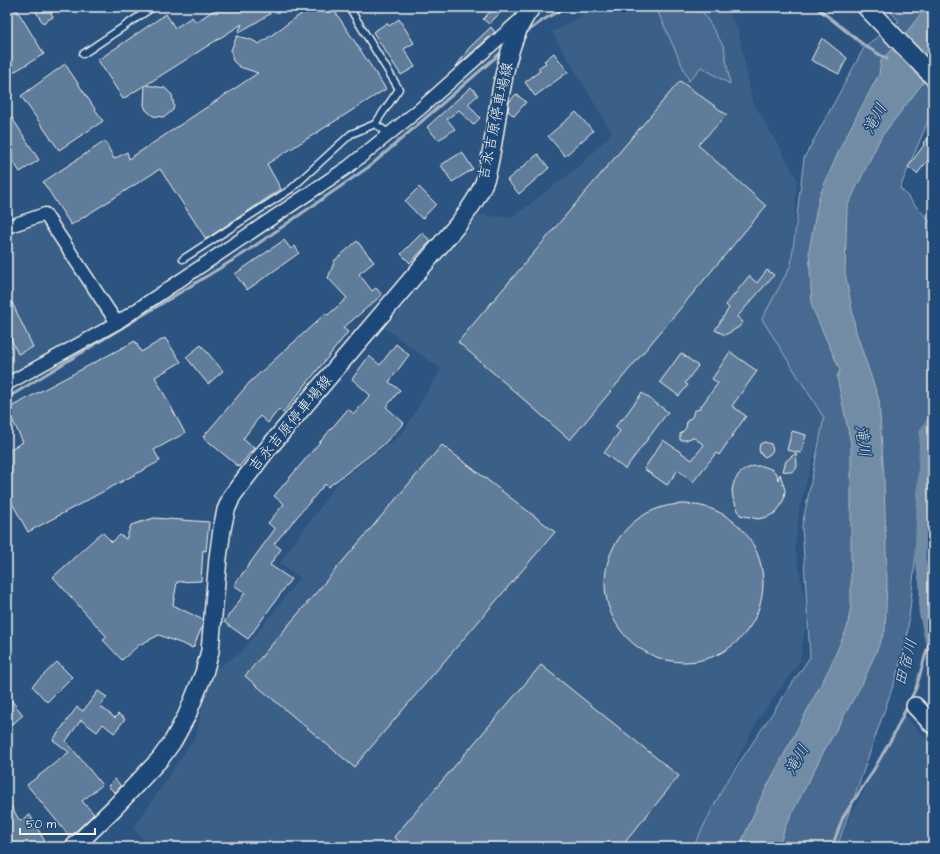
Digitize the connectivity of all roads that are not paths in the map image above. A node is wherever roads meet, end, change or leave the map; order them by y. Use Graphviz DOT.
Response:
graph roads {
  1 [pos="153,7"];
  2 [pos="349,7"];
  3 [pos="866,7"];
  4 [pos="530,10"];
  5 [pos="83,54"];
  6 [pos="933,77"];
  7 [pos="375,124"];
  8 [pos="390,134"];
  9 [pos="7,227"];
  10 [pos="183,259"];
  11 [pos="117,323"];
  12 [pos="7,384"];
  13 [pos="915,706"];
  14 [pos="933,725"];
  15 [pos="74,847"];
  1 -- 5 [label="lane"];
  2 -- 7 [label="lane"];
  3 -- 6 [label="main road"];
  4 -- 8 [label="street"];
  4 -- 15 [label="main road, 吉永吉原停車場線"];
  7 -- 8 [label="lane"];
  7 -- 10 [label="lane"];
  8 -- 11 [label="street"];
  9 -- 11 [label="street"];
  11 -- 12 [label="street"];
  13 -- 14 [label="main road"];
}
